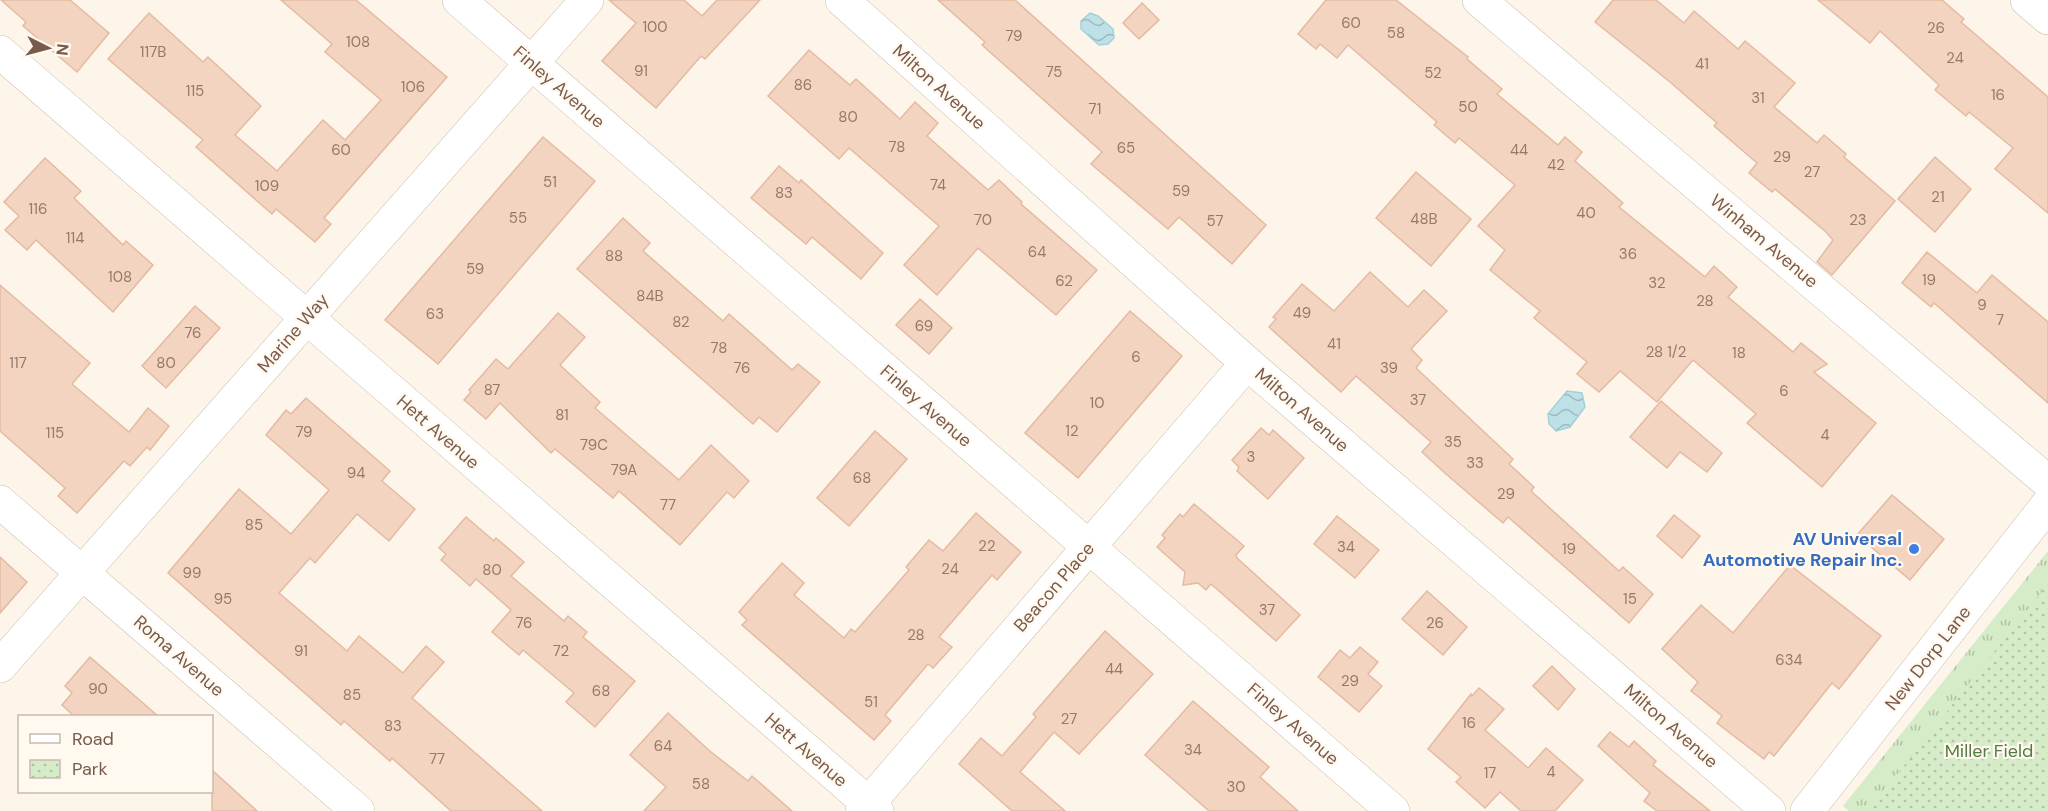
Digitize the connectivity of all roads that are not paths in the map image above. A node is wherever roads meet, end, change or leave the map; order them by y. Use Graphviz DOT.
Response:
graph roads {
  1 [pos="459,0"];
  2 [pos="587,0"];
  3 [pos="842,0"];
  4 [pos="1479,0"];
  5 [pos="2027,0"];
  6 [pos="2048,18"];
  7 [pos="0,52"];
  8 [pos="532,64"];
  9 [pos="306,319"];
  10 [pos="1246,363"];
  11 [pos="2048,482"];
  12 [pos="0,502"];
  13 [pos="2048,504"];
  14 [pos="1088,547"];
  15 [pos="83,573"];
  16 [pos="0,666"];
  17 [pos="869,809"];
  18 [pos="357,811"];
  19 [pos="1393,811"];
  20 [pos="1769,811"];
  21 [pos="1807,811"];
  1 -- 8 [label="street, Finley Avenue"];
  2 -- 8 [label="street, Marine Way"];
  3 -- 10 [label="street, Milton Avenue"];
  4 -- 11 [label="street, Winham Avenue"];
  5 -- 6 [label="street"];
  7 -- 9 [label="street, Hett Avenue"];
  8 -- 9 [label="street, Marine Way"];
  8 -- 14 [label="street, Finley Avenue"];
  9 -- 15 [label="street, Marine Way"];
  9 -- 17 [label="street, Hett Avenue"];
  10 -- 14 [label="street, Beacon Place"];
  10 -- 20 [label="street, Milton Avenue"];
  12 -- 15 [label="street, Roma Avenue"];
  13 -- 21 [label="street, New Dorp Lane"];
  14 -- 17 [label="street, Beacon Place"];
  14 -- 19 [label="street, Finley Avenue"];
  15 -- 16 [label="street, Marine Way"];
  15 -- 18 [label="street, Roma Avenue"];
}
